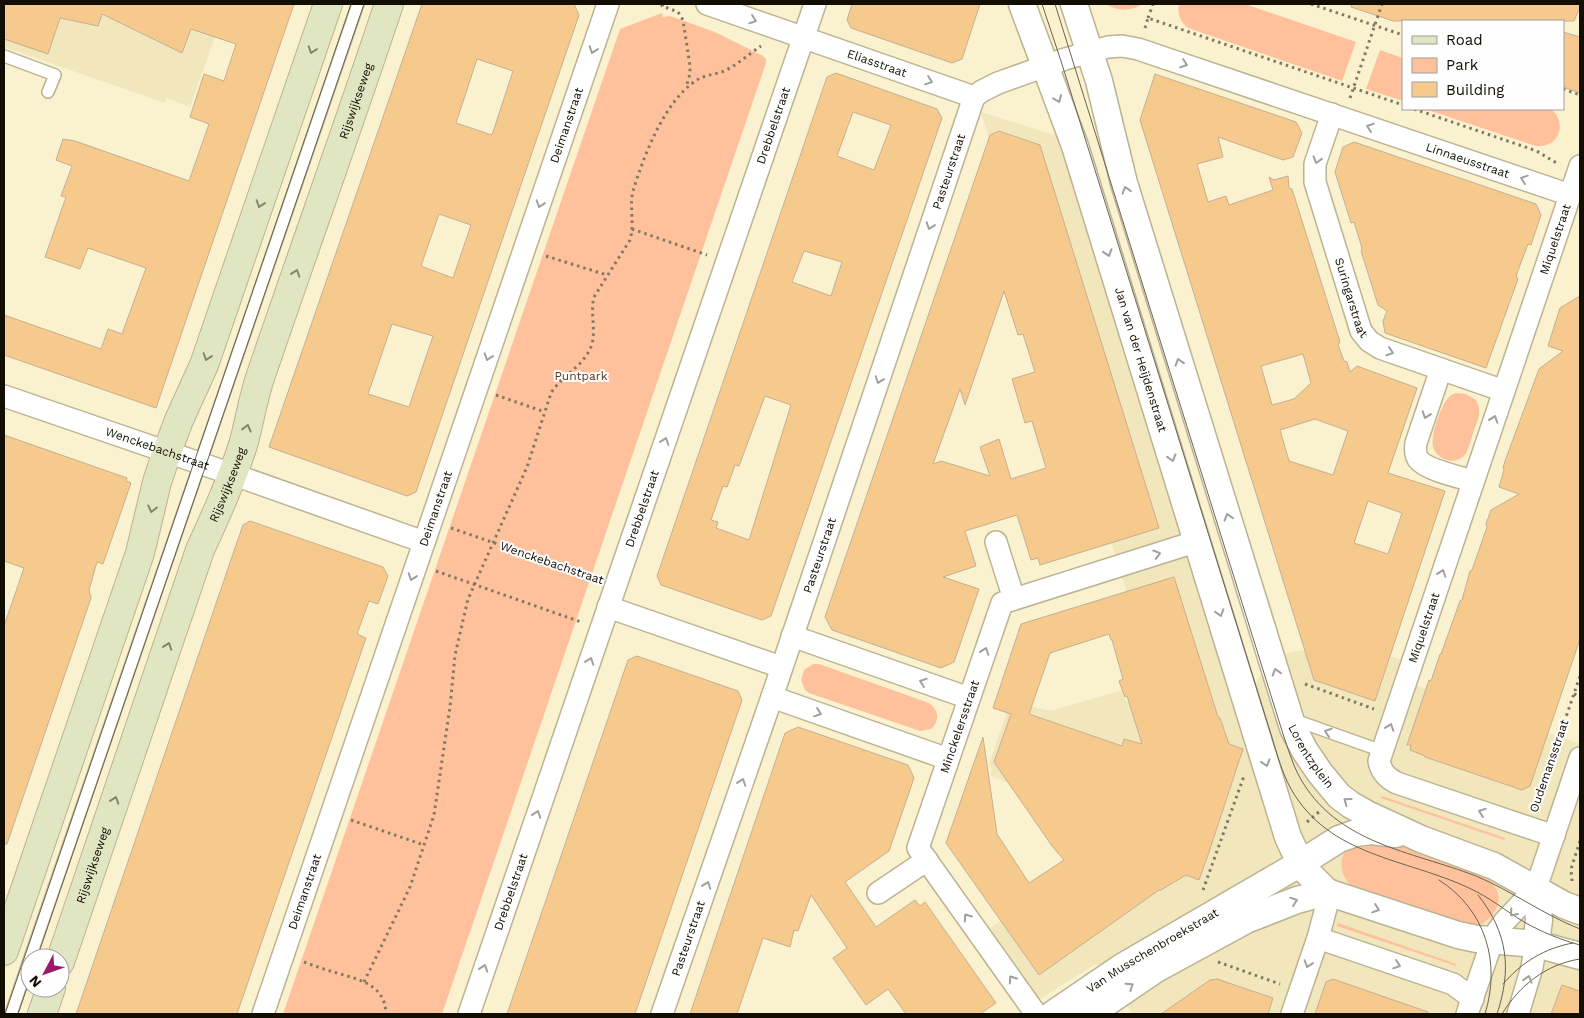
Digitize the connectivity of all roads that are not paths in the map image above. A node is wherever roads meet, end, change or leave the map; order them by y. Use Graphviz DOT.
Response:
graph roads {
  1 [pos="328,4"];
  2 [pos="358,4"];
  3 [pos="389,4"];
  4 [pos="608,4"];
  5 [pos="707,4"];
  6 [pos="815,4"];
  7 [pos="1022,4"];
  8 [pos="1074,4"];
  9 [pos="794,34"];
  10 [pos="1090,52"];
  11 [pos="4,56"];
  12 [pos="1045,65"];
  13 [pos="48,92"];
  14 [pos="974,96"];
  15 [pos="1338,116"];
  16 [pos="1580,169"];
  17 [pos="1570,195"];
  18 [pos="1441,369"];
  19 [pos="1504,391"];
  20 [pos="4,396"];
  21 [pos="167,452"];
  22 [pos="200,463"];
  23 [pos="233,475"];
  24 [pos="1473,481"];
  25 [pos="424,542"];
  26 [pos="996,542"];
  27 [pos="1198,542"];
  28 [pos="1014,599"];
  29 [pos="608,607"];
  30 [pos="792,636"];
  31 [pos="781,667"];
  32 [pos="772,698"];
  33 [pos="969,698"];
  34 [pos="1290,718"];
  35 [pos="1382,751"];
  36 [pos="1580,758"];
  37 [pos="948,759"];
  38 [pos="1554,836"];
  39 [pos="1421,839"];
  40 [pos="927,860"];
  41 [pos="1301,864"];
  42 [pos="1536,888"];
  43 [pos="878,893"];
  44 [pos="1256,903"];
  45 [pos="1580,911"];
  46 [pos="1324,916"];
  47 [pos="1493,940"];
  48 [pos="1536,944"];
  49 [pos="33,948"];
  50 [pos="65,948"];
  51 [pos="4,951"];
  52 [pos="1580,956"];
  53 [pos="20,987"];
  54 [pos="48,998"];
  55 [pos="1470,1007"];
  56 [pos="1032,1008"];
  57 [pos="11,1014"];
  58 [pos="42,1014"];
  59 [pos="263,1014"];
  60 [pos="469,1014"];
  61 [pos="662,1014"];
  62 [pos="1053,1014"];
  63 [pos="1090,1014"];
  64 [pos="1292,1014"];
  65 [pos="1518,1014"];
  1 -- 21 [label="main road, one-way"];
  2 -- 22 [label="lane"];
  23 -- 3 [label="main road, Rijswijkseweg, one-way"];
  4 -- 25 [label="street, Deimanstraat, one-way"];
  5 -- 9 [label="street, Eliasstraat, one-way"];
  6 -- 9 [label="street, Drebbelstraat"];
  7 -- 12 [label="street, Jan van der Heijdenstraat"];
  8 -- 10 [label="street"];
  9 -- 14 [label="street, Eliasstraat, one-way"];
  29 -- 9 [label="street, Drebbelstraat, one-way"];
  10 -- 12 [label="street, Linnaeusstraat"];
  10 -- 15 [label="street, Linnaeusstraat, one-way"];
  34 -- 10 [label="street, one-way"];
  11 -- 13 [label="lane"];
  12 -- 14 [label="street"];
  12 -- 27 [label="street, Jan van der Heijdenstraat, one-way"];
  14 -- 30 [label="street, Pasteurstraat, one-way"];
  17 -- 15 [label="street, Linnaeusstraat, one-way"];
  15 -- 18 [label="street, Suringarstraat, one-way"];
  16 -- 17 [label="street"];
  17 -- 19 [label="street, Miquelstraat"];
  18 -- 19 [label="street, Suringarstraat"];
  18 -- 24 [label="street, one-way"];
  24 -- 19 [label="street, Miquelstraat, one-way"];
  20 -- 21 [label="street, Wenckebachstraat"];
  21 -- 22 [label="street, Wenckebachstraat"];
  21 -- 51 [label="main road, one-way"];
  22 -- 23 [label="street, Wenckebachstraat"];
  22 -- 49 [label="lane"];
  23 -- 25 [label="street, Wenckebachstraat"];
  50 -- 23 [label="main road, Rijswijkseweg, one-way"];
  35 -- 24 [label="street, Miquelstraat, one-way"];
  25 -- 59 [label="street, Deimanstraat, one-way"];
  26 -- 28 [label="street"];
  28 -- 27 [label="street, Minckelersstraat, one-way"];
  27 -- 41 [label="street, Jan van der Heijdenstraat, one-way"];
  33 -- 28 [label="street, Minckelersstraat, one-way"];
  29 -- 31 [label="street"];
  60 -- 29 [label="street, Drebbelstraat, one-way"];
  30 -- 31 [label="street, Pasteurstraat"];
  33 -- 30 [label="street, one-way"];
  31 -- 32 [label="street, Pasteurstraat"];
  32 -- 37 [label="street, one-way"];
  61 -- 32 [label="street, Pasteurstraat, one-way"];
  33 -- 37 [label="street, Minckelersstraat"];
  35 -- 34 [label="lane, Lorentzplein, one-way"];
  39 -- 34 [label="street, Lorentzplein, one-way"];
  38 -- 35 [label="street, Miquelstraat, one-way"];
  36 -- 38 [label="street"];
  37 -- 40 [label="street, Minckelersstraat"];
  38 -- 42 [label="street"];
  39 -- 41 [label="street, Lorentzplein"];
  39 -- 42 [label="street, Lorentzplein"];
  40 -- 43 [label="street"];
  56 -- 40 [label="street, Minckelersstraat, one-way"];
  41 -- 44 [label="street, Lorentzplein"];
  41 -- 46 [label="street"];
  42 -- 45 [label="street, Lorentzplein"];
  42 -- 47 [label="street, one-way"];
  42 -- 48 [label="street"];
  44 -- 46 [label="street, one-way"];
  44 -- 62 [label="street, Van Musschenbroekstraat"];
  63 -- 44 [label="street, Van Musschenbroekstraat, one-way"];
  46 -- 47 [label="street, one-way"];
  46 -- 55 [label="street, one-way"];
  46 -- 64 [label="street, one-way"];
  47 -- 48 [label="street"];
  47 -- 55 [label="street"];
  48 -- 52 [label="street"];
  65 -- 48 [label="street, one-way"];
  53 -- 57 [label="lane"];
  54 -- 58 [label="main road"];
}
